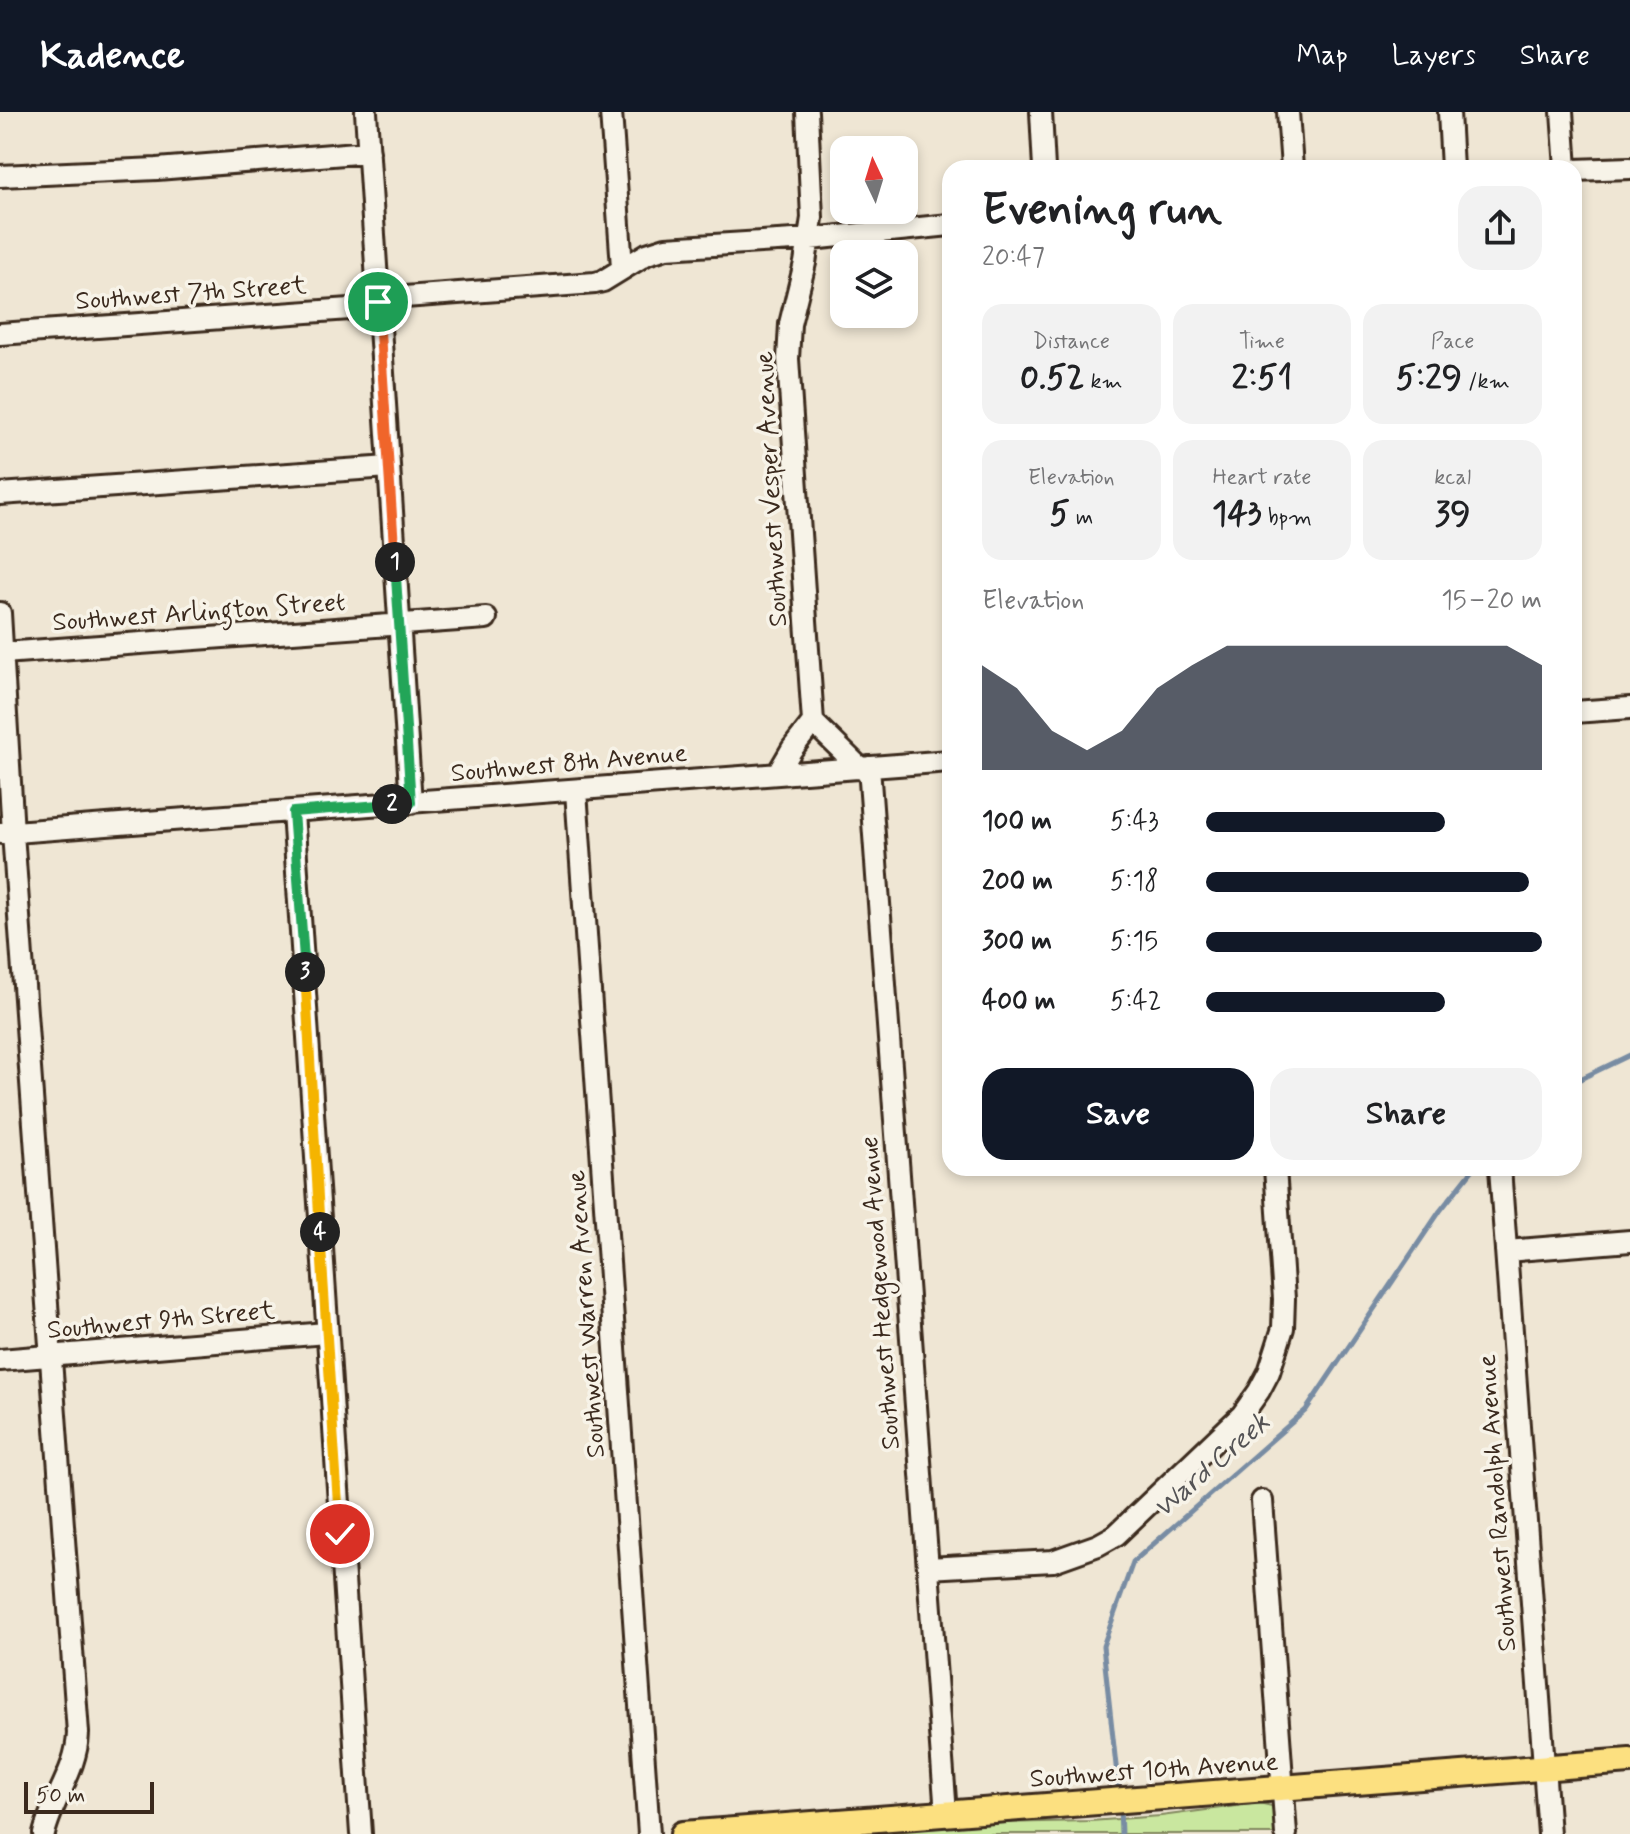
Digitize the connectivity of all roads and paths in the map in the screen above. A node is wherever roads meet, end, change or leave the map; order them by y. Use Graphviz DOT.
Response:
graph roads {
  1 [pos="366,112"];
  2 [pos="611,112"];
  3 [pos="807,112"];
  4 [pos="1041,112"];
  5 [pos="1288,112"];
  6 [pos="1449,112"];
  7 [pos="1562,112"];
  8 [pos="369,152"];
  9 [pos="1044,160"];
  10 [pos="1291,160"];
  11 [pos="1452,160"];
  12 [pos="1565,160"];
  13 [pos="1630,168"];
  14 [pos="1582,170"];
  15 [pos="0,176"];
  16 [pos="942,226"];
  17 [pos="810,239"];
  18 [pos="622,267"];
  19 [pos="378,302"];
  20 [pos="0,334"];
  21 [pos="389,467"];
  22 [pos="0,494"];
  23 [pos="0,613"];
  24 [pos="486,618"];
  25 [pos="399,624"];
  26 [pos="3,653"];
  27 [pos="1630,708"];
  28 [pos="1582,711"];
  29 [pos="813,722"];
  30 [pos="942,762"];
  31 [pos="865,768"];
  32 [pos="778,773"];
  33 [pos="576,791"];
  34 [pos="411,803"];
  35 [pos="293,812"];
  36 [pos="6,833"];
  37 [pos="1276,1176"];
  38 [pos="1501,1178"];
  39 [pos="1630,1241"];
  40 [pos="1506,1251"];
  41 [pos="326,1333"];
  42 [pos="51,1356"];
  43 [pos="0,1360"];
  44 [pos="1262,1501"];
  45 [pos="928,1568"];
  46 [pos="1630,1761"];
  47 [pos="1544,1768"];
  48 [pos="1282,1789"];
  49 [pos="946,1814"];
  50 [pos="732,1832"];
  51 [pos="44,1834"];
  52 [pos="361,1834"];
  53 [pos="649,1834"];
  54 [pos="683,1834"];
  55 [pos="1286,1834"];
  56 [pos="1549,1834"];
  1 -- 8 [label="street"];
  2 -- 18 [label="street"];
  3 -- 17 [label="street, Southwest Vesper Avenue"];
  4 -- 9 [label="street"];
  5 -- 10 [label="street"];
  6 -- 11 [label="street"];
  7 -- 12 [label="street"];
  8 -- 15 [label="street"];
  8 -- 19 [label="street"];
  13 -- 14 [label="street"];
  16 -- 17 [label="street, Southwest 7th Street"];
  17 -- 18 [label="street, Southwest 7th Street"];
  17 -- 29 [label="street, Southwest Vesper Avenue"];
  18 -- 19 [label="street, Southwest 7th Street"];
  19 -- 20 [label="street, Southwest 7th Street"];
  19 -- 21 [label="street"];
  21 -- 22 [label="street"];
  21 -- 25 [label="street"];
  23 -- 26 [label="street"];
  24 -- 25 [label="street, Southwest Arlington Street"];
  25 -- 26 [label="street, Southwest Arlington Street"];
  25 -- 34 [label="street"];
  26 -- 36 [label="street"];
  27 -- 28 [label="street"];
  29 -- 31 [label="street"];
  29 -- 32 [label="street"];
  30 -- 31 [label="street, Southwest 8th Avenue"];
  31 -- 32 [label="street, Southwest 8th Avenue"];
  31 -- 45 [label="street, Southwest Hedgewood Avenue"];
  32 -- 33 [label="street, Southwest 8th Avenue"];
  33 -- 34 [label="street, Southwest 8th Avenue"];
  33 -- 53 [label="street, Southwest Warren Avenue"];
  34 -- 35 [label="street, Southwest 8th Avenue"];
  35 -- 36 [label="street, Southwest 8th Avenue"];
  35 -- 41 [label="street"];
  36 -- 42 [label="street"];
  37 -- 45 [label="street"];
  38 -- 40 [label="street, Southwest Randolph Avenue"];
  39 -- 40 [label="street"];
  40 -- 47 [label="street, Southwest Randolph Avenue"];
  41 -- 42 [label="street, Southwest 9th Street"];
  41 -- 52 [label="street"];
  42 -- 43 [label="street, Southwest 9th Street"];
  42 -- 51 [label="street"];
  44 -- 48 [label="street"];
  45 -- 49 [label="street, Southwest Hedgewood Avenue"];
  46 -- 47 [label="main road, Southwest 10th Avenue"];
  47 -- 48 [label="main road, Southwest 10th Avenue"];
  47 -- 56 [label="street, Southwest Randolph Avenue"];
  48 -- 49 [label="main road, Southwest 10th Avenue"];
  48 -- 55 [label="street"];
  49 -- 50 [label="main road, Southwest 10th Avenue"];
  50 -- 54 [label="main road, Southwest 10th Avenue"];
}
